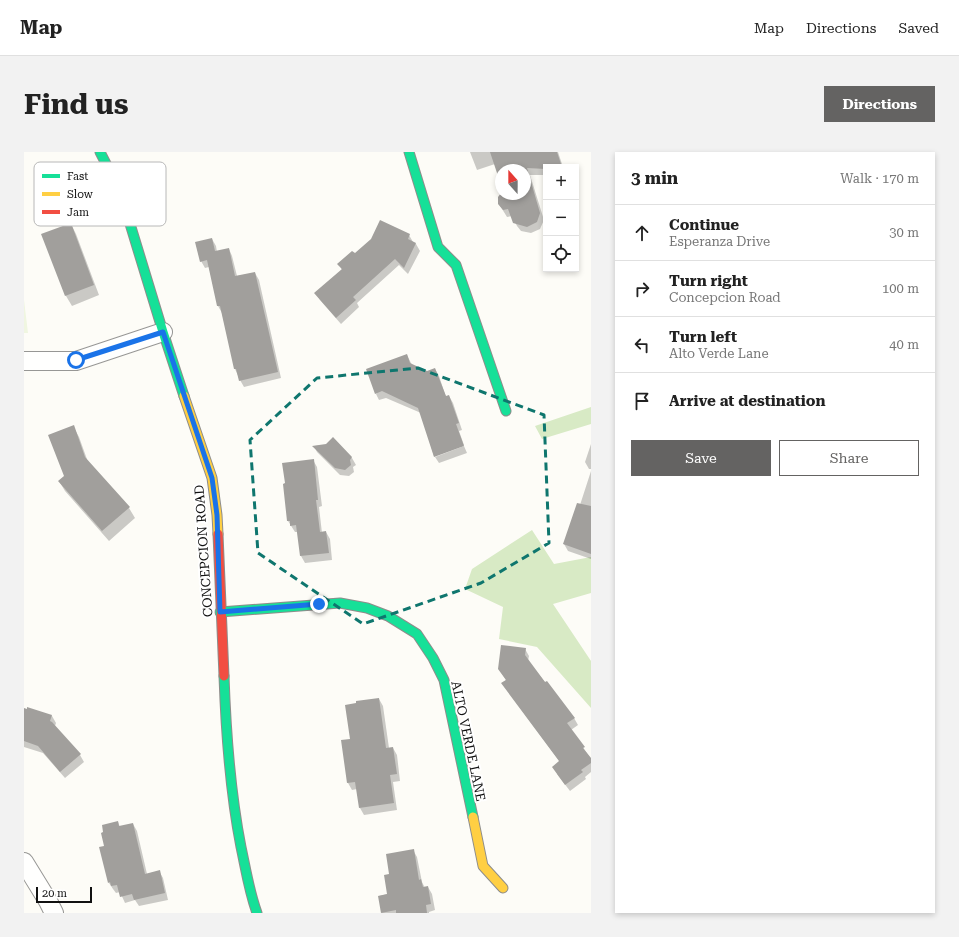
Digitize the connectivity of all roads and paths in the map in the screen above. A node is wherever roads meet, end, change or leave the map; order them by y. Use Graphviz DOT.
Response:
graph roads {
  1 [pos="113,152"];
  2 [pos="409,152"];
  3 [pos="101,153"];
  4 [pos="106,162"];
  5 [pos="131,226"];
  6 [pos="163,332"];
  7 [pos="24,361"];
  8 [pos="506,411"];
  9 [pos="220,612"];
  10 [pos="24,862"];
  11 [pos="503,888"];
  12 [pos="54,913"];
  13 [pos="257,913"];
  1 -- 3 [label="street"];
  2 -- 8 [label="street"];
  3 -- 4 [label="street, CONCEPCION ROAD"];
  5 -- 6 [label="street, CONCEPCION ROAD"];
  6 -- 7 [label="street"];
  6 -- 9 [label="street, CONCEPCION ROAD"];
  9 -- 11 [label="street, ALTO VERDE LANE"];
  9 -- 13 [label="street, CONCEPCION ROAD"];
  10 -- 12 [label="street"];
}
